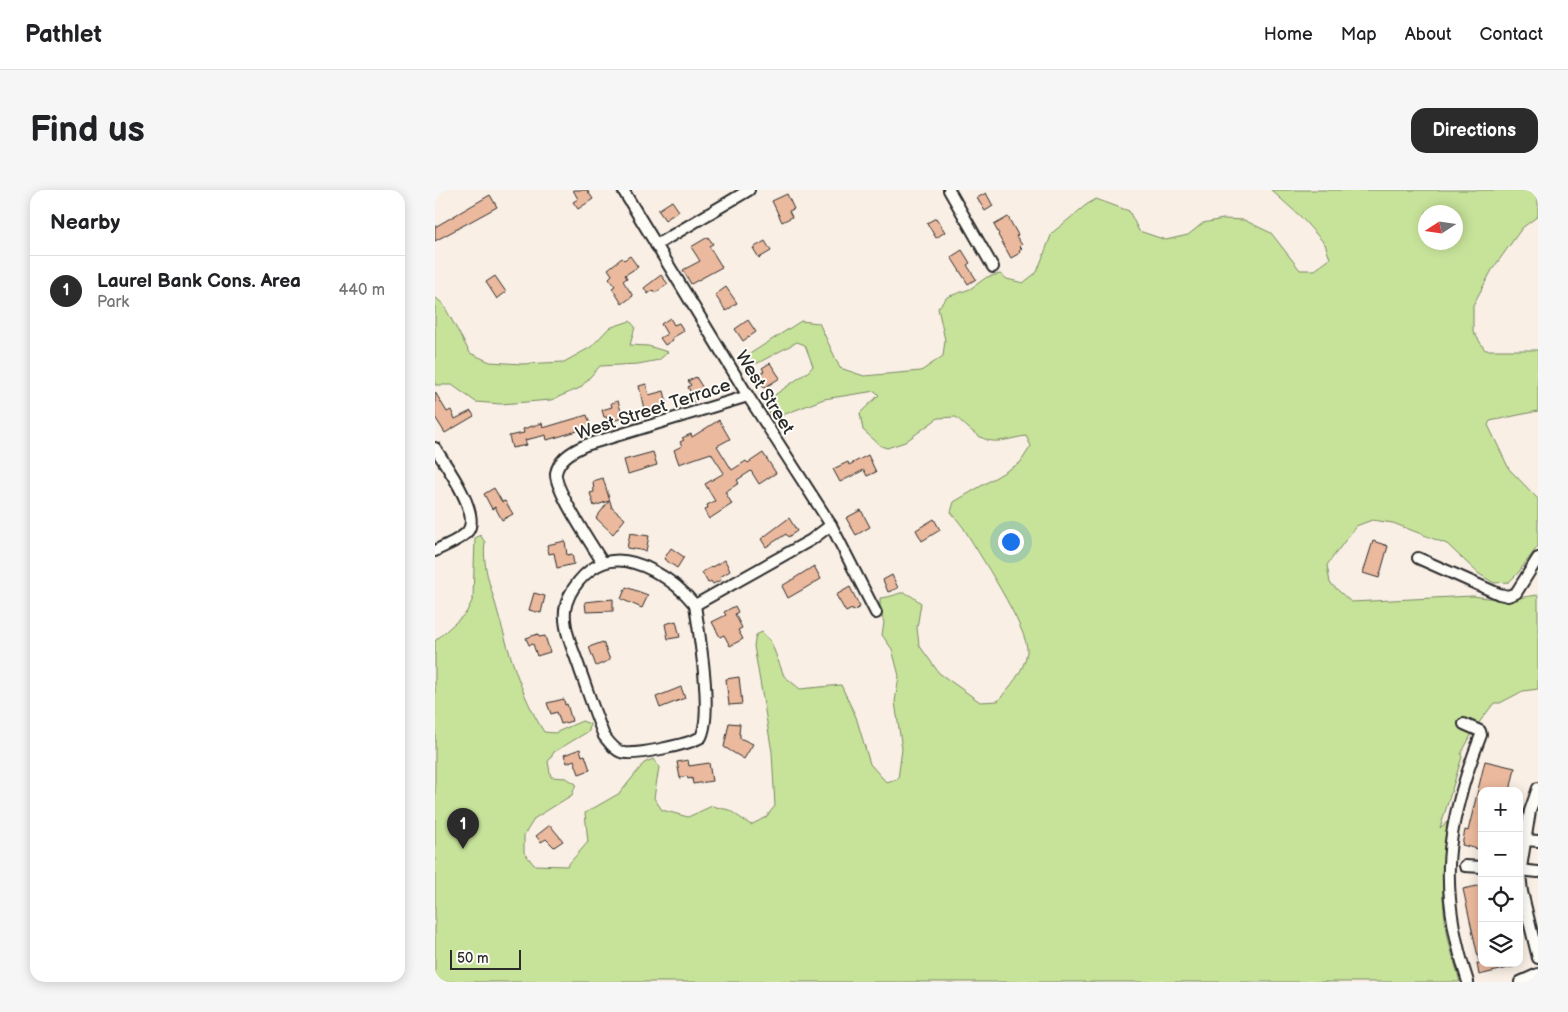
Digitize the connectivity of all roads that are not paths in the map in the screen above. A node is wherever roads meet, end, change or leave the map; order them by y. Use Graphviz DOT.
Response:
graph roads {
  1 [pos="623,190"];
  2 [pos="749,190"];
  3 [pos="949,190"];
  4 [pos="656,245"];
  5 [pos="993,267"];
  6 [pos="748,396"];
  7 [pos="435,448"];
  8 [pos="831,525"];
  9 [pos="435,550"];
  10 [pos="1418,558"];
  11 [pos="1538,558"];
  12 [pos="603,563"];
  13 [pos="695,605"];
  14 [pos="876,613"];
  15 [pos="1464,724"];
  16 [pos="1538,788"];
  17 [pos="1525,840"];
  18 [pos="1538,842"];
  19 [pos="1523,852"];
  20 [pos="1465,866"];
  21 [pos="1478,867"];
  22 [pos="1523,870"];
  23 [pos="1538,872"];
  24 [pos="1521,877"];
  25 [pos="1538,958"];
  26 [pos="1538,974"];
  27 [pos="1468,982"];
  28 [pos="1520,982"];
  1 -- 4 [label="street, West Street"];
  2 -- 4 [label="street"];
  3 -- 5 [label="street"];
  4 -- 6 [label="street, West Street"];
  6 -- 8 [label="street, West Street"];
  6 -- 12 [label="street, West Street Terrace"];
  7 -- 9 [label="street"];
  8 -- 13 [label="street"];
  8 -- 14 [label="street, West Street"];
  10 -- 11 [label="street"];
  12 -- 13 [label="street"];
  12 -- 13 [label="street"];
  15 -- 27 [label="street"];
  16 -- 17 [label="street"];
  17 -- 18 [label="street"];
  17 -- 19 [label="street"];
  20 -- 21 [label="street"];
  22 -- 23 [label="street"];
  24 -- 25 [label="street"];
  26 -- 28 [label="street"];
}
